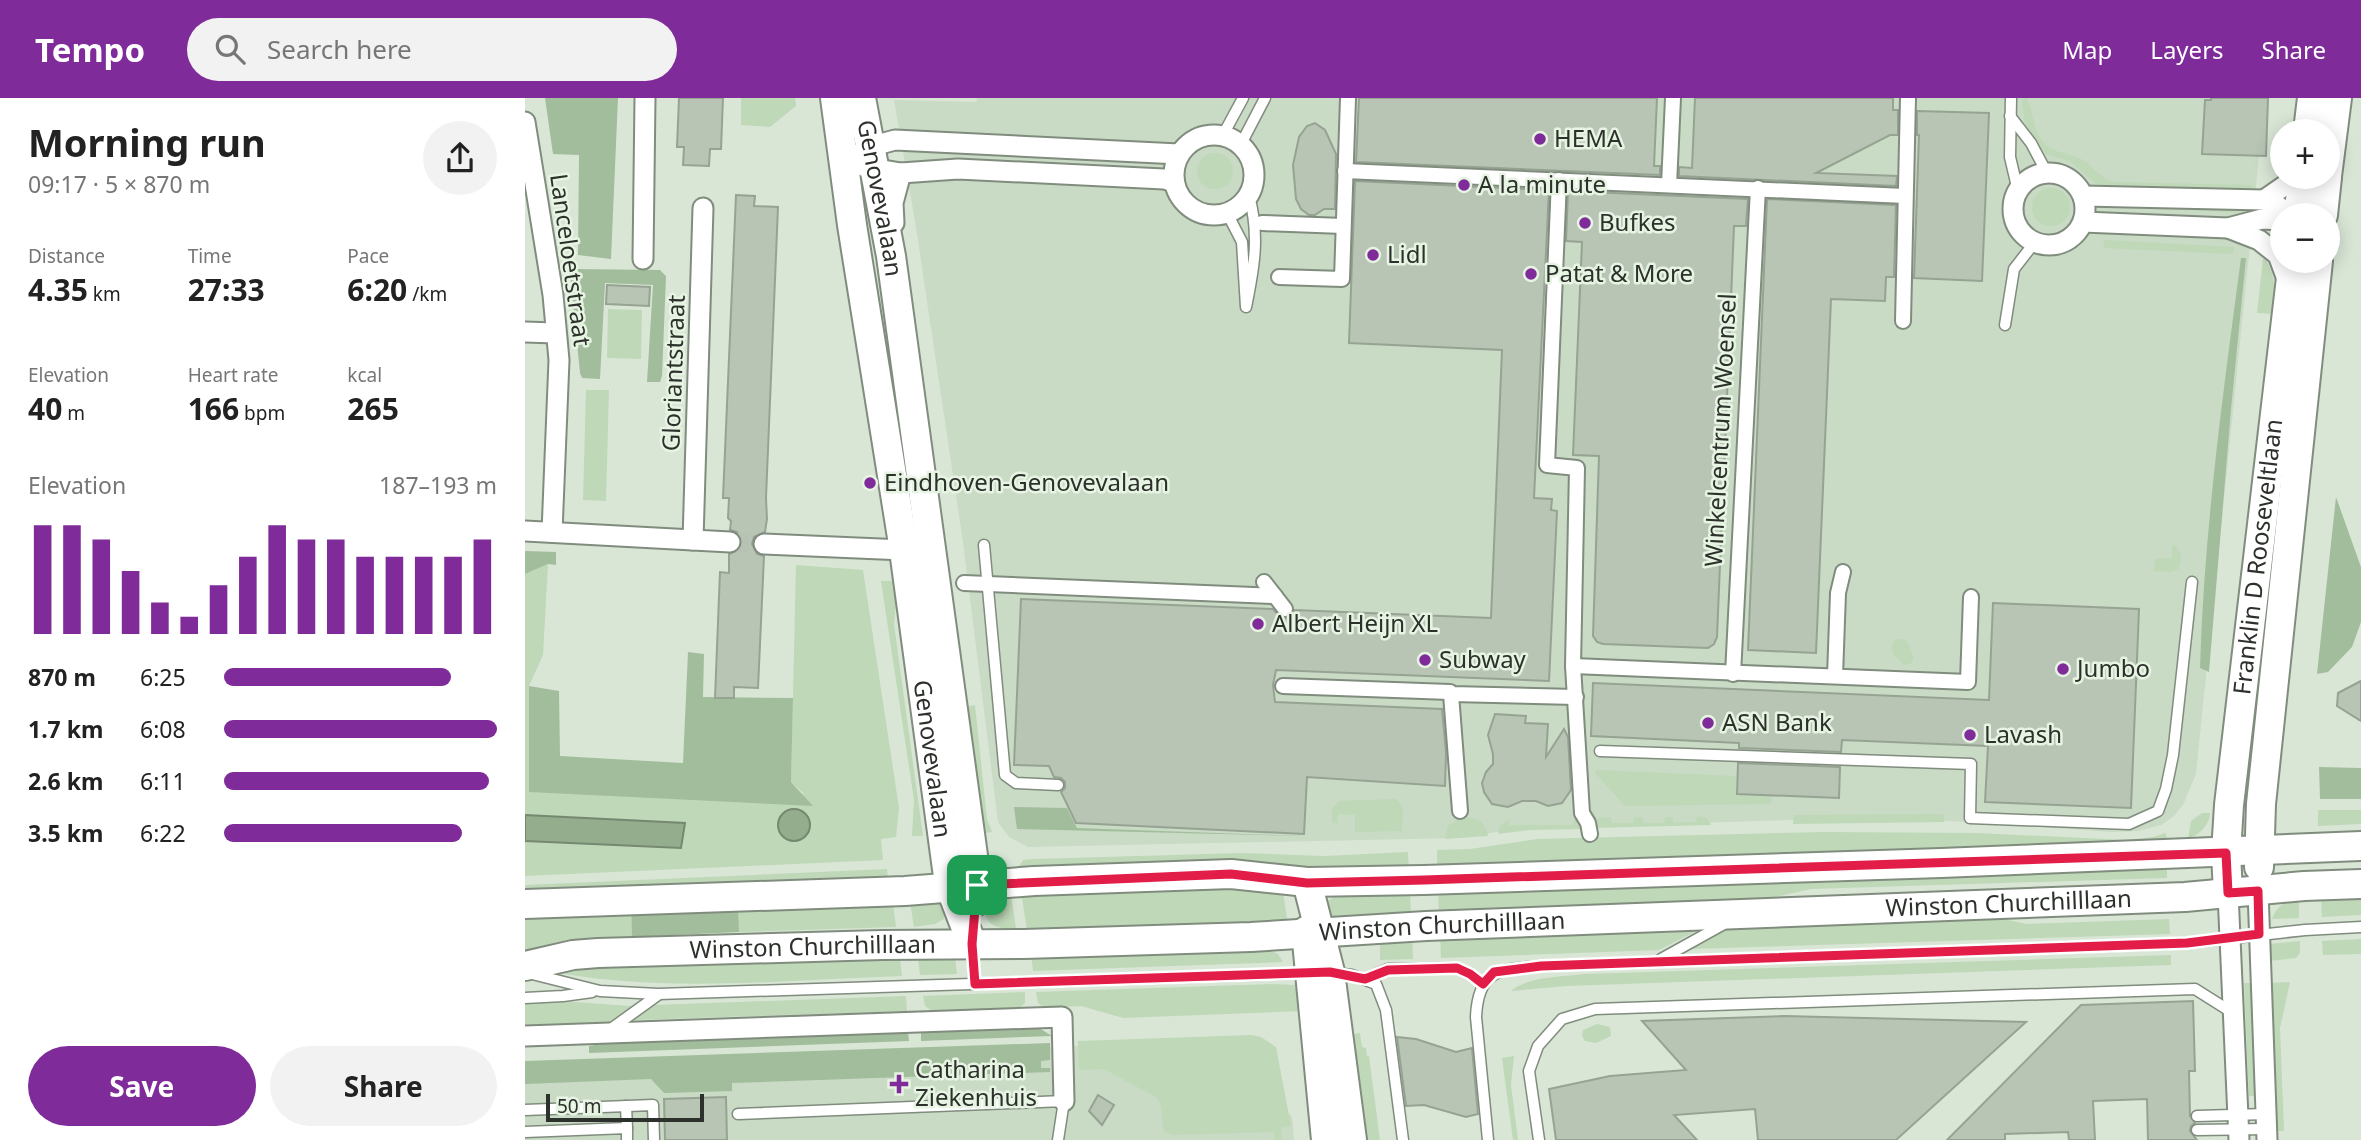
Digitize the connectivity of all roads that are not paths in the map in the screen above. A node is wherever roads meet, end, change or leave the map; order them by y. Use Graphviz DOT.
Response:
graph roads {
  1 [pos="645,98"];
  2 [pos="835,98"];
  3 [pos="1243,98"];
  4 [pos="1265,98"];
  5 [pos="1348,98"];
  6 [pos="1673,98"];
  7 [pos="1908,98"];
  8 [pos="2011,98"];
  9 [pos="2312,98"];
  10 [pos="2337,98"];
  11 [pos="862,104"];
  12 [pos="2010,116"];
  13 [pos="2309,119"];
  14 [pos="2333,119"];
  15 [pos="525,122"];
  16 [pos="1223,135"];
  17 [pos="1241,145"];
  18 [pos="1179,154"];
  19 [pos="884,157"];
  20 [pos="844,164"];
  21 [pos="1345,170"];
  22 [pos="2047,173"];
  23 [pos="1559,180"];
  24 [pos="1174,182"];
  25 [pos="1669,185"];
  26 [pos="1758,188"];
  27 [pos="2280,189"];
  28 [pos="2018,191"];
  29 [pos="1905,195"];
  30 [pos="2083,195"];
  31 [pos="1249,196"];
  32 [pos="2264,201"];
  33 [pos="2270,203"];
  34 [pos="703,208"];
  35 [pos="1227,213"];
  36 [pos="2270,219"];
  37 [pos="2083,222"];
  38 [pos="1262,223"];
  39 [pos="1343,226"];
  40 [pos="2228,228"];
  41 [pos="2035,242"];
  42 [pos="643,259"];
  43 [pos="2317,273"];
  44 [pos="2291,274"];
  45 [pos="1279,277"];
  46 [pos="1903,321"];
  47 [pos="2005,325"];
  48 [pos="525,332"];
  49 [pos="555,333"];
  50 [pos="525,531"];
  51 [pos="552,532"];
  52 [pos="693,540"];
  53 [pos="730,542"];
  54 [pos="764,544"];
  55 [pos="983,545"];
  56 [pos="904,550"];
  57 [pos="1843,572"];
  58 [pos="1264,582"];
  59 [pos="2192,582"];
  60 [pos="964,583"];
  61 [pos="987,584"];
  62 [pos="1275,596"];
  63 [pos="1971,597"];
  64 [pos="1285,610"];
  65 [pos="1573,666"];
  66 [pos="1733,674"];
  67 [pos="1835,676"];
  68 [pos="1283,685"];
  69 [pos="1451,694"];
  70 [pos="1576,697"];
  71 [pos="1601,751"];
  72 [pos="1058,785"];
  73 [pos="1460,811"];
  74 [pos="1590,834"];
  75 [pos="2361,846"];
  76 [pos="2260,851"];
  77 [pos="2226,853"];
  78 [pos="1307,883"];
  79 [pos="2361,884"];
  80 [pos="963,886"];
  81 [pos="2258,891"];
  82 [pos="2228,893"];
  83 [pos="525,904"];
  84 [pos="1751,913"];
  85 [pos="2361,928"];
  86 [pos="1313,933"];
  87 [pos="2259,934"];
  88 [pos="2231,937"];
  89 [pos="972,944"];
  90 [pos="1657,961"];
  91 [pos="525,969"];
  92 [pos="1320,972"];
  93 [pos="1365,979"];
  94 [pos="975,984"];
  95 [pos="1483,984"];
  96 [pos="600,991"];
  97 [pos="658,994"];
  98 [pos="525,998"];
  99 [pos="2235,1015"];
  100 [pos="604,1033"];
  101 [pos="525,1036"];
  102 [pos="1064,1101"];
  103 [pos="626,1106"];
  104 [pos="525,1110"];
  105 [pos="739,1114"];
  106 [pos="2197,1116"];
  107 [pos="627,1128"];
  108 [pos="2239,1128"];
  109 [pos="2267,1128"];
  110 [pos="2197,1130"];
  111 [pos="525,1132"];
  112 [pos="627,1140"];
  113 [pos="655,1140"];
  114 [pos="1058,1140"];
  115 [pos="1326,1140"];
  116 [pos="1352,1140"];
  117 [pos="1403,1140"];
  118 [pos="1488,1140"];
  119 [pos="1539,1140"];
  1 -- 42 [label="street"];
  2 -- 20 [label="main road, Genovevalaan"];
  3 -- 16 [label="lane"];
  4 -- 17 [label="lane"];
  5 -- 21 [label="street"];
  6 -- 25 [label="street"];
  7 -- 29 [label="street"];
  8 -- 12 [label="lane"];
  9 -- 13 [label="main road"];
  10 -- 14 [label="main road"];
  11 -- 19 [label="main road, Genovevalaan"];
  12 -- 22 [label="lane"];
  12 -- 28 [label="lane"];
  15 -- 49 [label="street, Lanceloetstraat"];
  16 -- 17 [label="street"];
  16 -- 18 [label="street"];
  17 -- 31 [label="street"];
  18 -- 19 [label="street"];
  18 -- 24 [label="street"];
  19 -- 20 [label="street"];
  19 -- 24 [label="street"];
  19 -- 80 [label="main road, Genovevalaan"];
  20 -- 56 [label="main road, Genovevalaan"];
  21 -- 23 [label="street"];
  21 -- 39 [label="street"];
  22 -- 28 [label="street"];
  22 -- 30 [label="street"];
  23 -- 25 [label="street"];
  23 -- 65 [label="street"];
  24 -- 35 [label="street"];
  25 -- 26 [label="street"];
  26 -- 29 [label="street"];
  26 -- 66 [label="street, Winkelcentrum Woensel"];
  27 -- 32 [label="street"];
  28 -- 41 [label="street"];
  29 -- 46 [label="street"];
  30 -- 32 [label="street"];
  30 -- 37 [label="street"];
  31 -- 35 [label="street"];
  31 -- 35 [label="lane"];
  32 -- 33 [label="street"];
  34 -- 52 [label="street, Gloriantstraat"];
  36 -- 40 [label="street"];
  37 -- 40 [label="street"];
  37 -- 41 [label="street"];
  38 -- 39 [label="street"];
  39 -- 45 [label="street"];
  40 -- 44 [label="street"];
  41 -- 47 [label="lane"];
  43 -- 76 [label="main road, Franklin D Rooseveltlaan"];
  44 -- 77 [label="main road, Franklin D Rooseveltlaan"];
  48 -- 49 [label="street"];
  49 -- 51 [label="street, Lanceloetstraat"];
  50 -- 51 [label="street"];
  51 -- 52 [label="street"];
  52 -- 53 [label="street"];
  54 -- 56 [label="street"];
  55 -- 61 [label="lane"];
  56 -- 80 [label="main road, Genovevalaan"];
  57 -- 67 [label="street"];
  58 -- 62 [label="street"];
  59 -- 71 [label="lane"];
  60 -- 61 [label="street"];
  61 -- 62 [label="street"];
  61 -- 72 [label="lane"];
  62 -- 64 [label="street"];
  63 -- 67 [label="street"];
  65 -- 66 [label="street"];
  65 -- 70 [label="street"];
  66 -- 67 [label="street"];
  68 -- 69 [label="street"];
  69 -- 70 [label="street"];
  69 -- 73 [label="street"];
  70 -- 74 [label="street"];
  75 -- 76 [label="main road, Winston Churchilllaan"];
  76 -- 77 [label="main road, Winston Churchilllaan"];
  76 -- 81 [label="main road, Franklin D Rooseveltlaan"];
  77 -- 78 [label="main road, Winston Churchilllaan"];
  77 -- 82 [label="main road, Franklin D Rooseveltlaan"];
  78 -- 80 [label="main road, Winston Churchilllaan"];
  78 -- 86 [label="main road"];
  79 -- 81 [label="main road, Winston Churchilllaan"];
  80 -- 83 [label="main road, Winston Churchilllaan"];
  80 -- 89 [label="main road, Genovevalaan"];
  81 -- 82 [label="main road, Winston Churchilllaan"];
  81 -- 87 [label="street"];
  82 -- 84 [label="main road, Winston Churchilllaan"];
  82 -- 88 [label="street"];
  84 -- 86 [label="main road, Winston Churchilllaan"];
  84 -- 90 [label="lane"];
  85 -- 87 [label="lane, Winston Churchilllaan"];
  86 -- 89 [label="main road, Winston Churchilllaan"];
  86 -- 92 [label="main road"];
  87 -- 88 [label="lane, Winston Churchilllaan"];
  87 -- 109 [label="street"];
  88 -- 90 [label="lane, Winston Churchilllaan"];
  88 -- 99 [label="street"];
  89 -- 91 [label="main road, Winston Churchilllaan"];
  89 -- 94 [label="lane"];
  90 -- 95 [label="lane, Winston Churchilllaan"];
  91 -- 96 [label="lane, Winston Churchilllaan"];
  92 -- 93 [label="lane, Winston Churchilllaan"];
  92 -- 94 [label="lane, Winston Churchilllaan"];
  92 -- 115 [label="main road"];
  92 -- 116 [label="main road"];
  93 -- 95 [label="lane, Winston Churchilllaan"];
  93 -- 117 [label="lane"];
  94 -- 97 [label="lane, Winston Churchilllaan"];
  95 -- 118 [label="lane"];
  96 -- 97 [label="lane, Winston Churchilllaan"];
  96 -- 98 [label="lane, Winston Churchilllaan"];
  97 -- 100 [label="lane"];
  99 -- 108 [label="street"];
  99 -- 119 [label="lane"];
  100 -- 101 [label="street"];
  100 -- 102 [label="street"];
  102 -- 105 [label="lane"];
  102 -- 114 [label="lane"];
  103 -- 104 [label="lane"];
  103 -- 107 [label="lane"];
  103 -- 113 [label="lane"];
  106 -- 108 [label="lane"];
  107 -- 111 [label="lane"];
  107 -- 112 [label="lane"];
  108 -- 109 [label="lane"];
  108 -- 110 [label="lane"];
}
